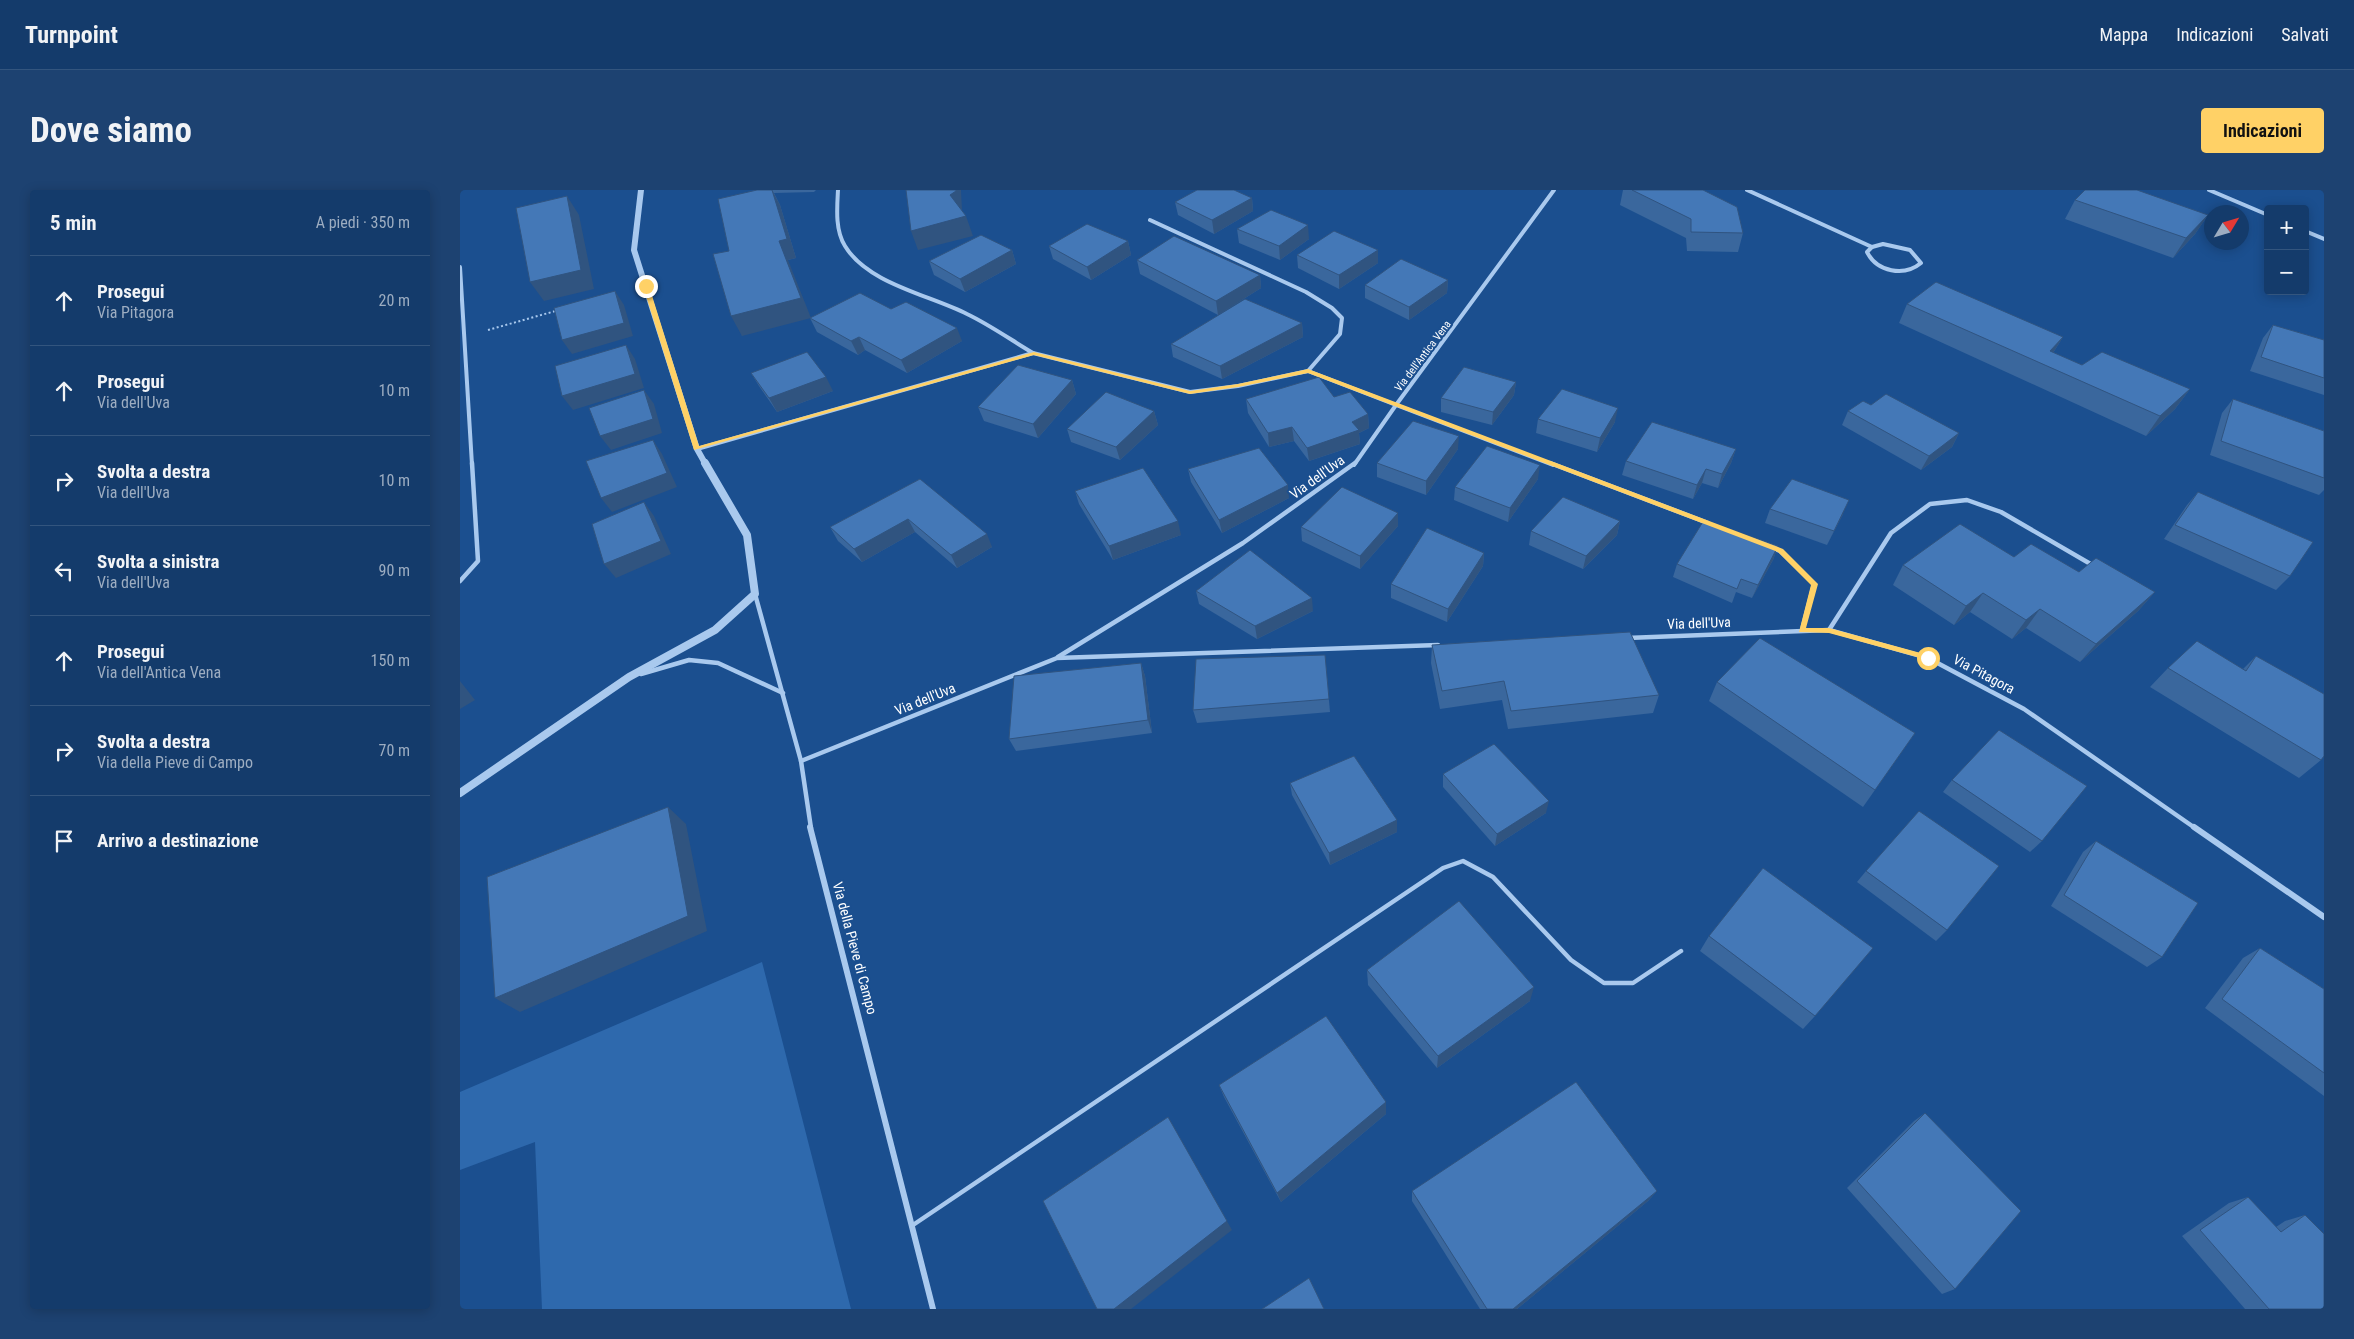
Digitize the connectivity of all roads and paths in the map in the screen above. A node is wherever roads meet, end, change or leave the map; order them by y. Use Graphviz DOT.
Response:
graph roads {
  1 [pos="641,190"];
  2 [pos="838,190"];
  3 [pos="1554,190"];
  4 [pos="1747,190"];
  5 [pos="2209,190"];
  6 [pos="2264,213"];
  7 [pos="1150,220"];
  8 [pos="2309,233"];
  9 [pos="2324,239"];
  10 [pos="1872,247"];
  11 [pos="460,268"];
  12 [pos="568,308"];
  13 [pos="464,337"];
  14 [pos="1034,354"];
  15 [pos="1308,371"];
  16 [pos="1396,406"];
  17 [pos="697,449"];
  18 [pos="1716,526"];
  19 [pos="1762,544"];
  20 [pos="2099,569"];
  21 [pos="460,581"];
  22 [pos="755,594"];
  23 [pos="1802,630"];
  24 [pos="1829,630"];
  25 [pos="1624,638"];
  26 [pos="1446,645"];
  27 [pos="1057,658"];
  28 [pos="629,677"];
  29 [pos="783,692"];
  30 [pos="801,761"];
  31 [pos="460,793"];
  32 [pos="2324,917"];
  33 [pos="1681,951"];
  34 [pos="913,1225"];
  35 [pos="933,1309"];
  1 -- 17 [label="street, Via della Pieve di Campo"];
  2 -- 14 [label="street"];
  3 -- 16 [label="street, Via dell'Antica Vena"];
  4 -- 10 [label="street"];
  5 -- 6 [label="street"];
  7 -- 15 [label="street"];
  8 -- 9 [label="street"];
  10 -- 10 [label="street"];
  11 -- 13 [label="street"];
  12 -- 13 [label="path"];
  13 -- 21 [label="street"];
  14 -- 15 [label="street"];
  14 -- 17 [label="street"];
  15 -- 16 [label="street, Via dell'Antica Vena"];
  16 -- 18 [label="street"];
  16 -- 27 [label="street, Via dell'Uva"];
  17 -- 22 [label="street, Via della Pieve di Campo"];
  19 -- 23 [label="street"];
  20 -- 24 [label="street"];
  22 -- 28 [label="street"];
  22 -- 29 [label="street, Via della Pieve di Campo"];
  23 -- 24 [label="street, Via dell'Uva"];
  23 -- 25 [label="street, Via dell'Uva"];
  24 -- 32 [label="street, Via Pitagora"];
  26 -- 27 [label="street, Via dell'Uva"];
  27 -- 30 [label="street, Via dell'Uva"];
  28 -- 29 [label="street"];
  28 -- 31 [label="street"];
  29 -- 30 [label="street, Via della Pieve di Campo"];
  30 -- 34 [label="street, Via della Pieve di Campo"];
  33 -- 34 [label="lane"];
  34 -- 35 [label="street, Via della Pieve di Campo"];
}
